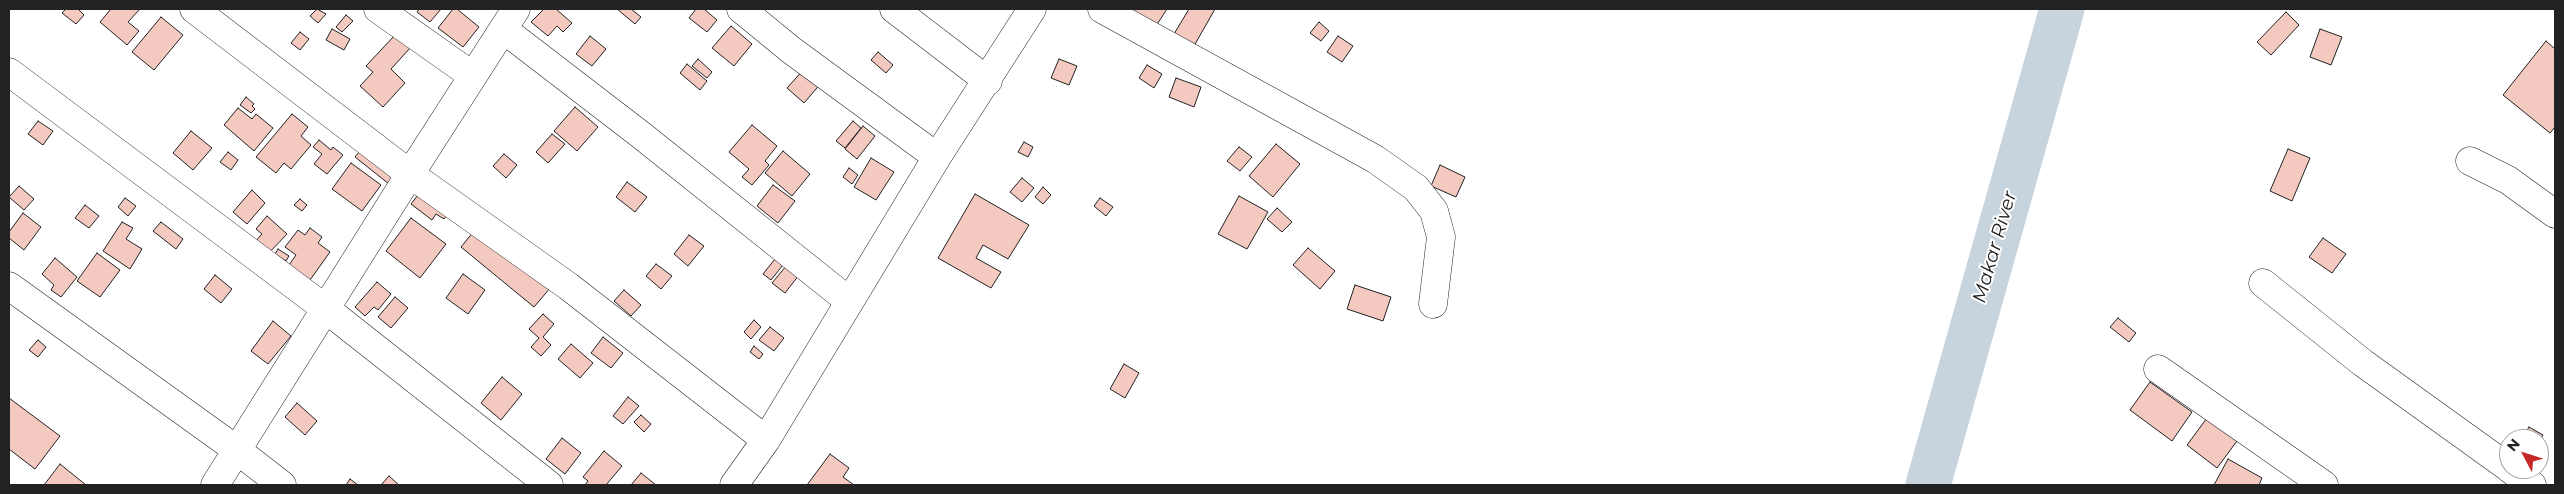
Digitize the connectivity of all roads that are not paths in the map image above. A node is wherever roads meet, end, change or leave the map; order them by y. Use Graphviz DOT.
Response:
graph roads {
  1 [pos="194,9"];
  2 [pos="378,9"];
  3 [pos="741,9"];
  4 [pos="894,9"];
  5 [pos="1032,9"];
  6 [pos="1102,9"];
  7 [pos="510,19"];
  8 [pos="9,72"];
  9 [pos="473,76"];
  10 [pos="988,81"];
  11 [pos="937,157"];
  12 [pos="2470,161"];
  13 [pos="410,174"];
  14 [pos="2555,214"];
  15 [pos="2263,283"];
  16 [pos="9,286"];
  17 [pos="849,301"];
  18 [pos="1433,304"];
  19 [pos="326,309"];
  20 [pos="2158,369"];
  21 [pos="766,440"];
  22 [pos="237,450"];
  23 [pos="2499,460"];
  24 [pos="742,482"];
  25 [pos="215,485"];
  26 [pos="282,485"];
  27 [pos="549,485"];
  28 [pos="2324,485"];
  1 -- 13 [label="street"];
  2 -- 9 [label="street"];
  3 -- 11 [label="street"];
  4 -- 10 [label="street"];
  5 -- 10 [label="street"];
  6 -- 18 [label="street"];
  7 -- 9 [label="street"];
  7 -- 17 [label="street"];
  8 -- 19 [label="street"];
  9 -- 13 [label="street"];
  10 -- 11 [label="street"];
  11 -- 17 [label="street"];
  12 -- 14 [label="street"];
  13 -- 19 [label="street"];
  13 -- 21 [label="street"];
  15 -- 23 [label="street"];
  16 -- 22 [label="street"];
  17 -- 21 [label="street"];
  19 -- 22 [label="street"];
  19 -- 27 [label="street"];
  20 -- 28 [label="street"];
  21 -- 24 [label="street"];
  22 -- 25 [label="street"];
  22 -- 26 [label="street"];
}
